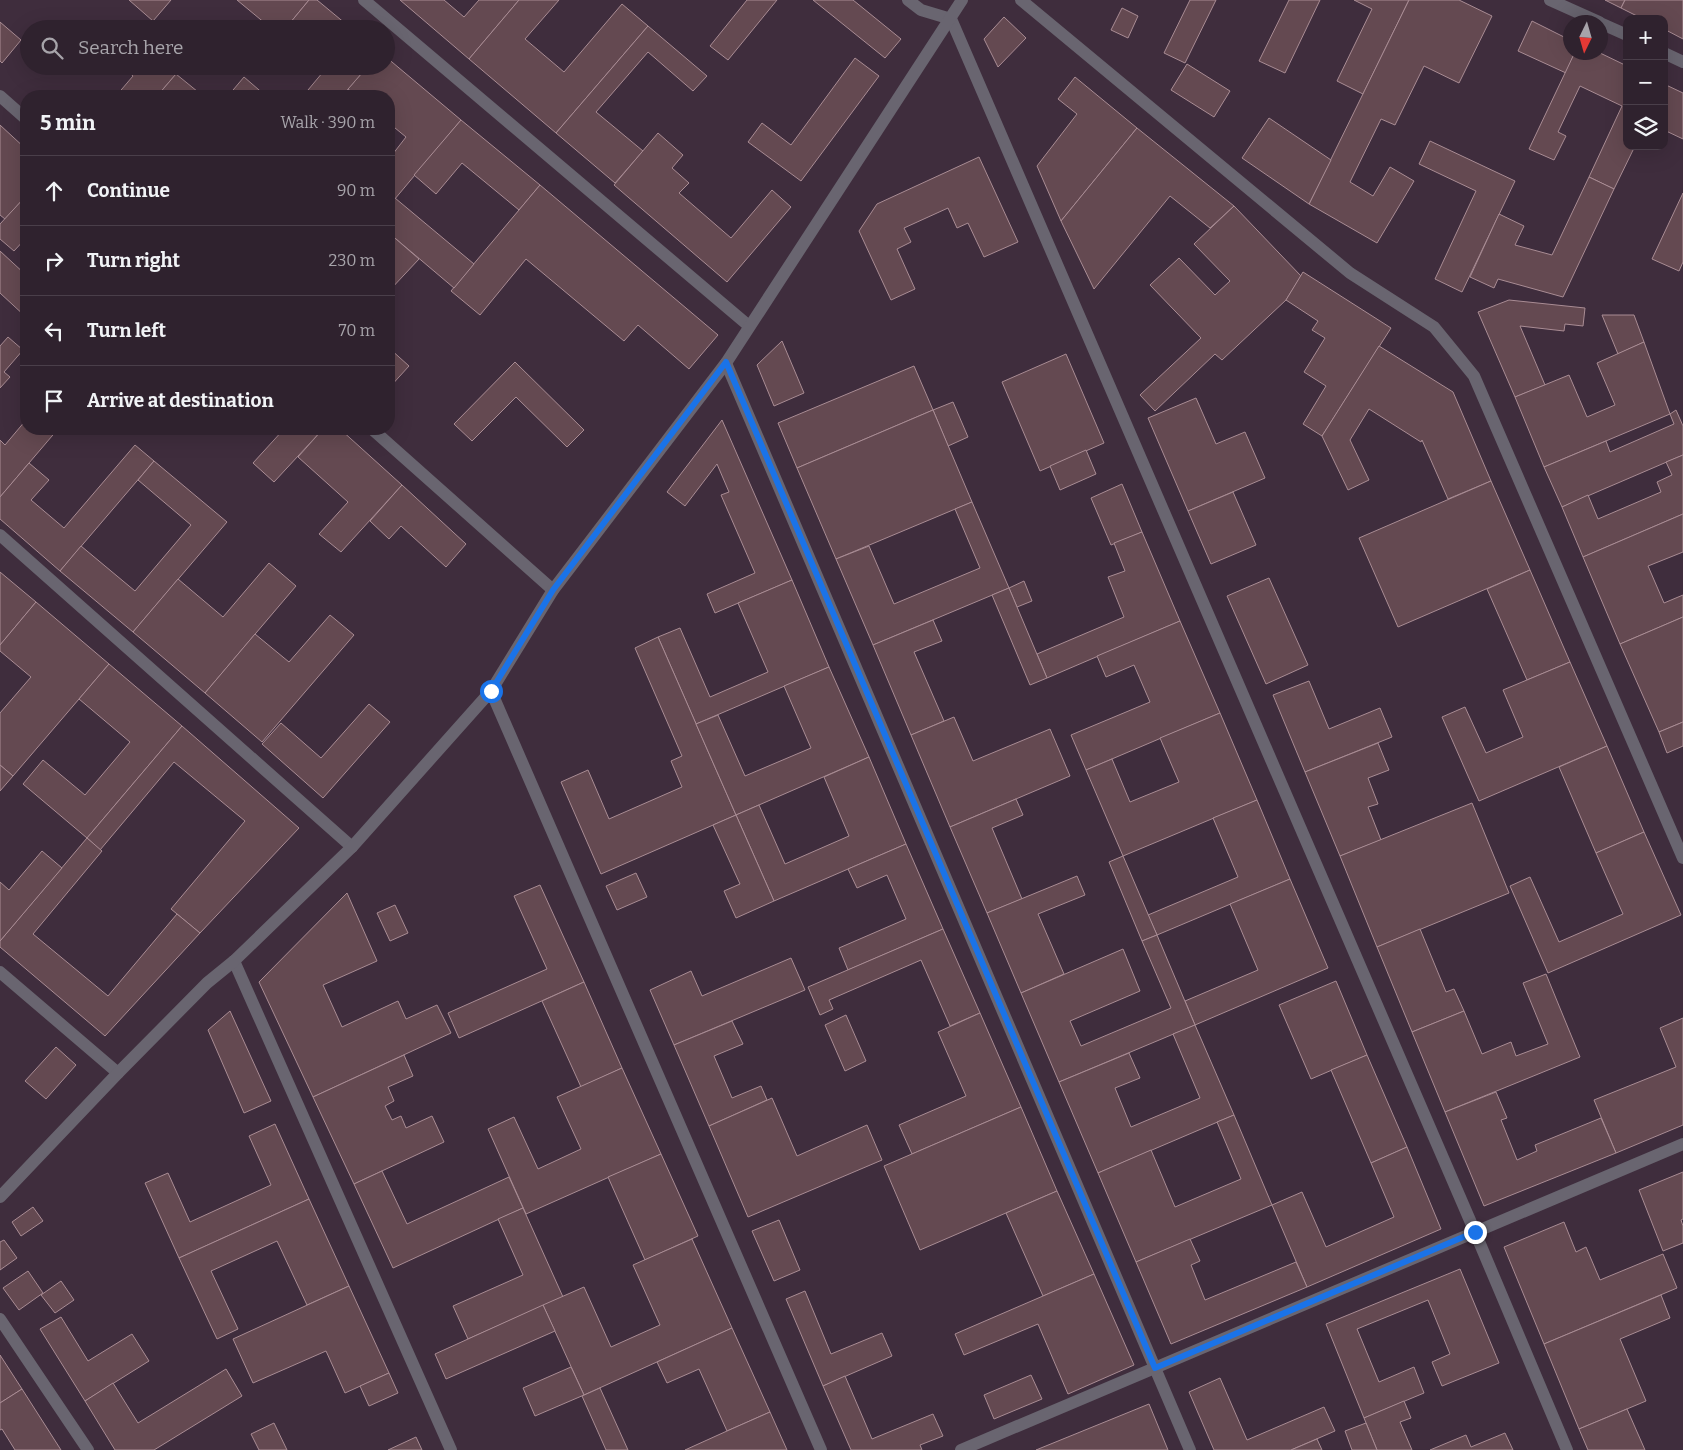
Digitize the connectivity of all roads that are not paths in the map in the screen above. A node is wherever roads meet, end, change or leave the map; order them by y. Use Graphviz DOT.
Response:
graph roads {
  1 [pos="364,0"];
  2 [pos="908,0"];
  3 [pos="962,0"];
  4 [pos="1021,0"];
  5 [pos="1550,0"];
  6 [pos="1583,15"];
  7 [pos="951,19"];
  8 [pos="388,20"];
  9 [pos="395,26"];
  10 [pos="1608,27"];
  11 [pos="1623,34"];
  12 [pos="1668,55"];
  13 [pos="1683,62"];
  14 [pos="0,96"];
  15 [pos="20,114"];
  16 [pos="749,326"];
  17 [pos="726,362"];
  18 [pos="379,435"];
  19 [pos="0,535"];
  20 [pos="553,590"];
  21 [pos="491,691"];
  22 [pos="352,847"];
  23 [pos="1683,858"];
  24 [pos="234,961"];
  25 [pos="0,972"];
  26 [pos="118,1072"];
  27 [pos="1683,1144"];
  28 [pos="0,1197"];
  29 [pos="1475,1232"];
  30 [pos="0,1319"];
  31 [pos="1155,1368"];
  32 [pos="88,1450"];
  33 [pos="451,1450"];
  34 [pos="821,1450"];
  35 [pos="961,1450"];
  36 [pos="1190,1450"];
  37 [pos="1567,1450"];
  1 -- 8 [label="street"];
  2 -- 7 [label="street"];
  3 -- 7 [label="street"];
  4 -- 23 [label="street"];
  5 -- 6 [label="street"];
  7 -- 16 [label="street"];
  7 -- 29 [label="street"];
  9 -- 16 [label="street"];
  10 -- 11 [label="street"];
  12 -- 13 [label="street"];
  14 -- 15 [label="street"];
  16 -- 17 [label="street"];
  17 -- 20 [label="street"];
  17 -- 31 [label="street"];
  18 -- 20 [label="street"];
  19 -- 22 [label="street"];
  20 -- 21 [label="street"];
  21 -- 22 [label="street"];
  21 -- 34 [label="street"];
  22 -- 24 [label="street"];
  24 -- 26 [label="street"];
  24 -- 33 [label="street"];
  25 -- 26 [label="street"];
  26 -- 28 [label="street"];
  27 -- 29 [label="street"];
  29 -- 31 [label="street"];
  29 -- 37 [label="street"];
  30 -- 32 [label="street"];
  31 -- 35 [label="street"];
  31 -- 36 [label="street"];
}
